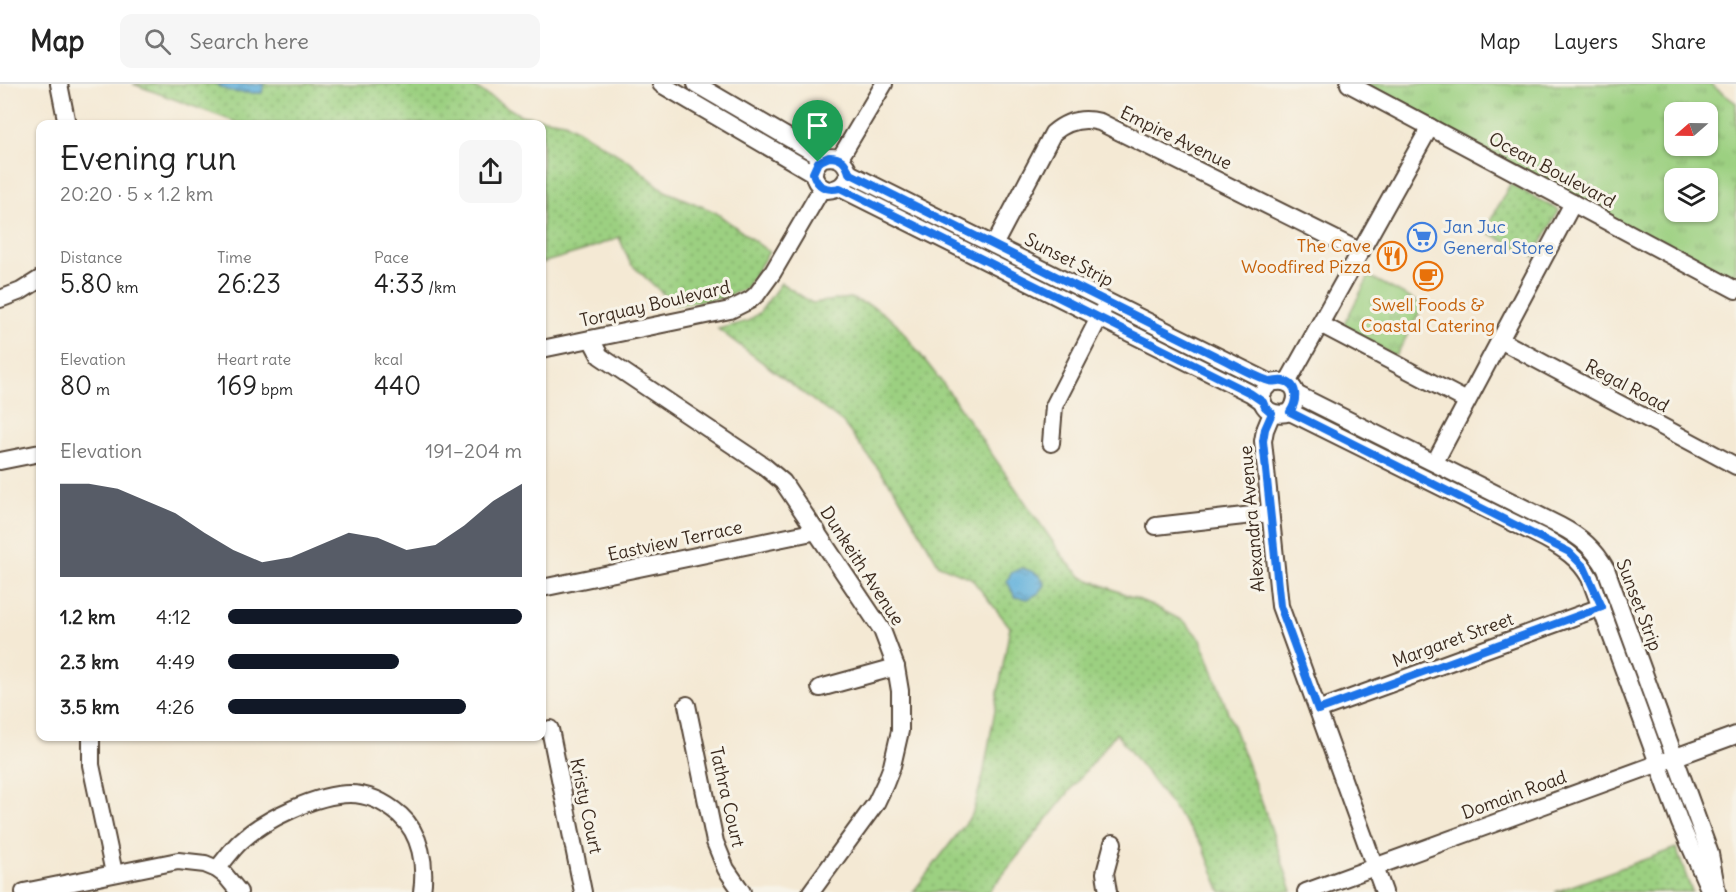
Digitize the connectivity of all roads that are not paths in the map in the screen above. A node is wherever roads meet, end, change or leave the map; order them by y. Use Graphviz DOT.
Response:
graph roads {
  1 [pos="59,84"];
  2 [pos="661,84"];
  3 [pos="696,84"];
  4 [pos="884,84"];
  5 [pos="1349,84"];
  6 [pos="66,120"];
  7 [pos="1430,128"];
  8 [pos="832,158"];
  9 [pos="813,173"];
  10 [pos="844,181"];
  11 [pos="822,188"];
  12 [pos="1573,203"];
  13 [pos="994,245"];
  14 [pos="1361,252"];
  15 [pos="36,282"];
  16 [pos="1736,290"];
  17 [pos="0,299"];
  18 [pos="1107,302"];
  19 [pos="1098,318"];
  20 [pos="1320,324"];
  21 [pos="591,339"];
  22 [pos="1500,340"];
  23 [pos="546,348"];
  24 [pos="1285,387"];
  25 [pos="1467,400"];
  26 [pos="1268,407"];
  27 [pos="1290,412"];
  28 [pos="1051,443"];
  29 [pos="36,454"];
  30 [pos="0,461"];
  31 [pos="1434,462"];
  32 [pos="1736,466"];
  33 [pos="1270,513"];
  34 [pos="1156,526"];
  35 [pos="817,531"];
  36 [pos="546,587"];
  37 [pos="1602,607"];
  38 [pos="896,667"];
  39 [pos="820,688"];
  40 [pos="687,705"];
  41 [pos="1318,710"];
  42 [pos="550,729"];
  43 [pos="1736,735"];
  44 [pos="91,741"];
  45 [pos="1676,756"];
  46 [pos="1657,764"];
  47 [pos="1113,843"];
  48 [pos="1375,867"];
  49 [pos="217,869"];
  50 [pos="114,873"];
  51 [pos="24,892"];
  52 [pos="239,892"];
  53 [pos="422,892"];
  54 [pos="583,892"];
  55 [pos="742,892"];
  56 [pos="811,892"];
  57 [pos="1108,892"];
  58 [pos="1306,892"];
  59 [pos="1384,892"];
  60 [pos="1711,892"];
  61 [pos="1717,892"];
  1 -- 6 [label="street"];
  2 -- 9 [label="street"];
  3 -- 8 [label="street"];
  4 -- 8 [label="street"];
  5 -- 7 [label="street, Ocean Boulevard"];
  7 -- 12 [label="street, Ocean Boulevard"];
  7 -- 14 [label="street"];
  8 -- 9 [label="street"];
  8 -- 10 [label="street"];
  9 -- 11 [label="street"];
  10 -- 11 [label="street, Sunset Strip"];
  10 -- 13 [label="street, Sunset Strip"];
  10 -- 19 [label="street, Sunset Strip"];
  11 -- 21 [label="street, Torquay Boulevard"];
  12 -- 16 [label="street, Ocean Boulevard"];
  12 -- 22 [label="street"];
  13 -- 14 [label="street, Empire Avenue"];
  13 -- 18 [label="street, Sunset Strip"];
  14 -- 20 [label="street"];
  15 -- 17 [label="street"];
  18 -- 19 [label="street"];
  18 -- 24 [label="street, Sunset Strip"];
  19 -- 26 [label="street, Sunset Strip"];
  19 -- 28 [label="street"];
  20 -- 24 [label="street"];
  20 -- 25 [label="street"];
  21 -- 23 [label="street, Torquay Boulevard"];
  21 -- 35 [label="street, Dunkeith Avenue"];
  22 -- 25 [label="street"];
  22 -- 32 [label="street, Regal Road"];
  24 -- 26 [label="street"];
  24 -- 27 [label="street"];
  24 -- 31 [label="street, Sunset Strip"];
  25 -- 31 [label="street"];
  26 -- 27 [label="street, Sunset Strip"];
  26 -- 33 [label="street, Alexandra Avenue"];
  27 -- 37 [label="street, Sunset Strip"];
  29 -- 30 [label="street"];
  31 -- 45 [label="street, Sunset Strip"];
  33 -- 34 [label="street"];
  33 -- 41 [label="street, Alexandra Avenue"];
  35 -- 36 [label="street, Eastview Terrace"];
  35 -- 38 [label="street, Dunkeith Avenue"];
  37 -- 41 [label="street, Margaret Street"];
  37 -- 46 [label="street, Sunset Strip"];
  38 -- 39 [label="street"];
  38 -- 56 [label="street, Dunkeith Avenue"];
  40 -- 55 [label="street, Tathra Court"];
  41 -- 48 [label="street, Alexandra Avenue"];
  42 -- 54 [label="street, Kristy Court"];
  43 -- 45 [label="street, Domain Road"];
  44 -- 50 [label="street"];
  45 -- 46 [label="street, Domain Road"];
  45 -- 61 [label="street, Sunset Strip"];
  46 -- 48 [label="street, Domain Road"];
  46 -- 60 [label="street, Sunset Strip"];
  47 -- 57 [label="street"];
  48 -- 58 [label="street, Domain Road"];
  48 -- 59 [label="street, Alexandra Avenue"];
  49 -- 50 [label="street"];
  49 -- 52 [label="street"];
  49 -- 53 [label="street"];
  50 -- 51 [label="street"];
}
